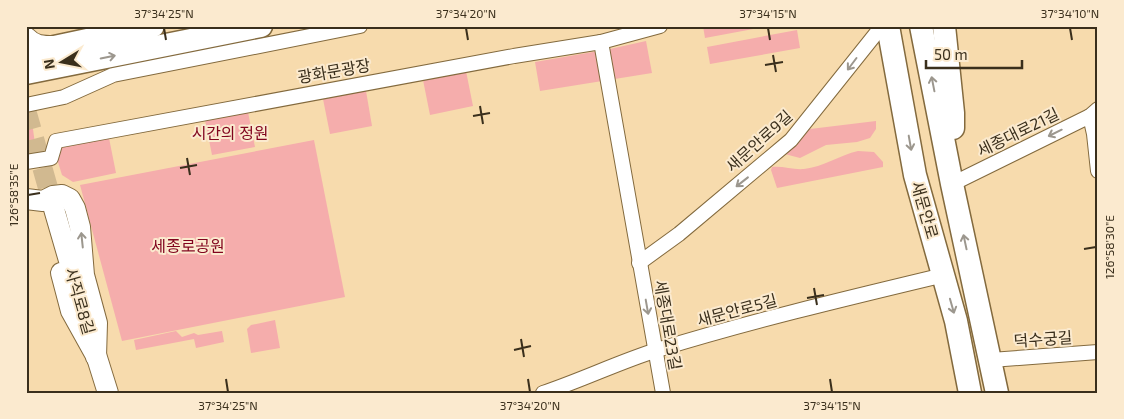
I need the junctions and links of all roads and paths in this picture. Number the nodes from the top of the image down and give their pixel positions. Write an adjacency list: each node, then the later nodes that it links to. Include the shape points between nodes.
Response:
1 (152, 26): 11 (main road)
2 (261, 26): 13 (main road, one-way to 2)
3 (360, 26): 14 (street, via 113,76 64,97)
4 (660, 26): 10 (street, 광화문광장)
5 (882, 26): 20 (street, 새문안로9길, one-way to 20, via 791,140 679,234)
6 (888, 26): 21 (main road, 새문안로, one-way to 21, via 915,175)
7 (921, 26): 18 (main road, 새문안로, one-way to 7)
8 (944, 26): 18 (main road, via 953,113)
9 (26, 37): 11 (street, via 41,46)
10 (601, 42): 16 (street, 광화문광장, via 56,141 51,158); 20 (street, 세종대로23길)
11 (56, 46): 12 (main road)
12 (26, 53)
13 (26, 73)
14 (26, 104)
15 (1094, 112): 17 (street); 18 (street, 세종대로21길, one-way to 18)
16 (26, 162)
17 (1098, 171)
18 (952, 184): 24 (main road, 새문안로, one-way to 18)
19 (41, 203): 25 (street, 사직로8길)
20 (639, 262): 22 (street, 세종대로23길, one-way to 22)
21 (944, 275): 22 (street, 새문안로5길); 28 (main road, 새문안로, one-way to 28)
22 (655, 351): 26 (street, 새문안로5길); 27 (street, 세종대로23길)
23 (1098, 352): 24 (street, 덕수궁길)
24 (991, 360): 29 (main road, 새문안로)
25 (108, 393)
26 (543, 393)
27 (663, 393)
28 (970, 393)
29 (997, 393)

